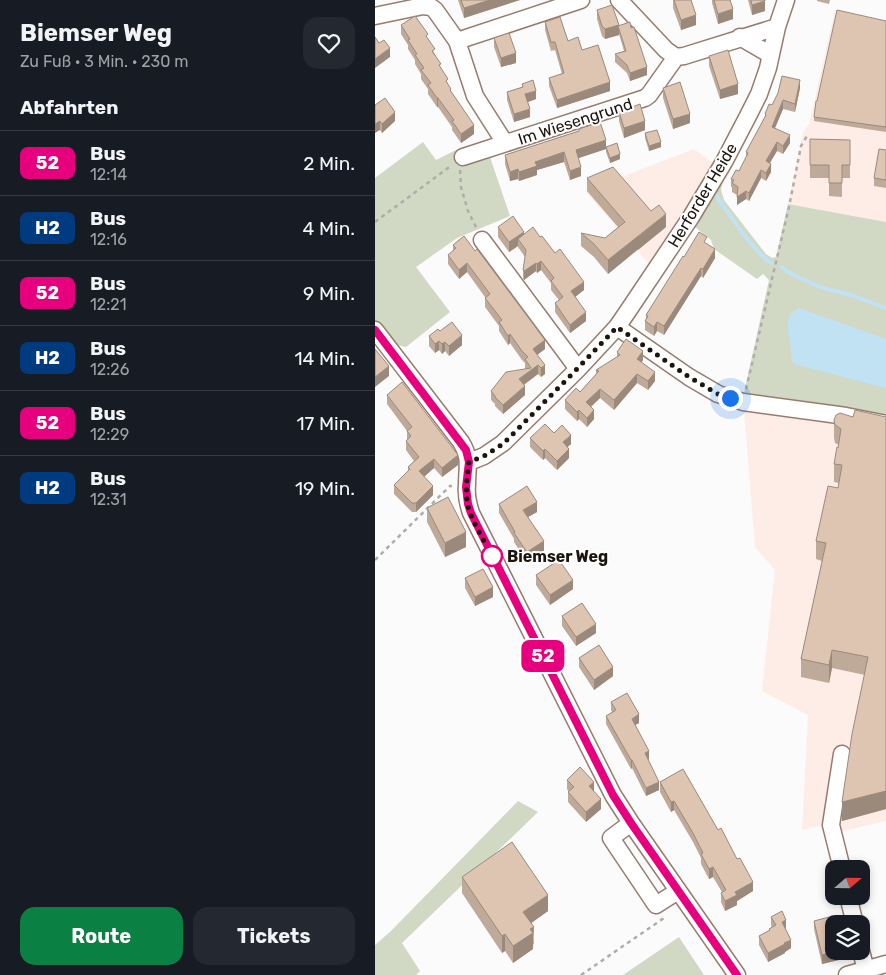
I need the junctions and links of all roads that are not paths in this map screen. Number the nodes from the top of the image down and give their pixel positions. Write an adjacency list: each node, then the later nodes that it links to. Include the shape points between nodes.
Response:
1 (581, 0): 7 (street)
2 (619, 0): 9 (street)
3 (786, 0): 5 (street, Herforder Heide)
4 (375, 16): 7 (street, Im Wiesengrund, via 431,7)
5 (777, 27): 6 (street); 8 (street, Herforder Heide)
6 (741, 37): 8 (street); 9 (street)
7 (457, 41): 10 (street, Im Wiesengrund, via 475,96)
8 (771, 55): 13 (street, Herforder Heide, via 759,94 724,162)
9 (676, 57): 10 (street, Im Wiesengrund, via 645,98)
10 (505, 143): 11 (street, Im Wiesengrund)
11 (461, 159)
12 (482, 240): 15 (street)
13 (617, 327): 15 (street, Herforder Heide); 16 (street, via 718,394 743,402)
14 (375, 330): 17 (street, via 461,442)
15 (578, 368): 17 (street, Herforder Heide, via 503,444)
16 (886, 424)
17 (469, 462): 19 (street, via 466,487 471,513 613,795)
18 (842, 754): 20 (street, via 831,825)
19 (631, 823): 21 (street); 21 (street, via 611,838 651,897 657,905)
20 (840, 860)
21 (682, 897): 25 (street)
22 (863, 960): 24 (street)
23 (886, 964): 24 (street)
24 (866, 970): 26 (street)
25 (737, 975)
26 (847, 975)

